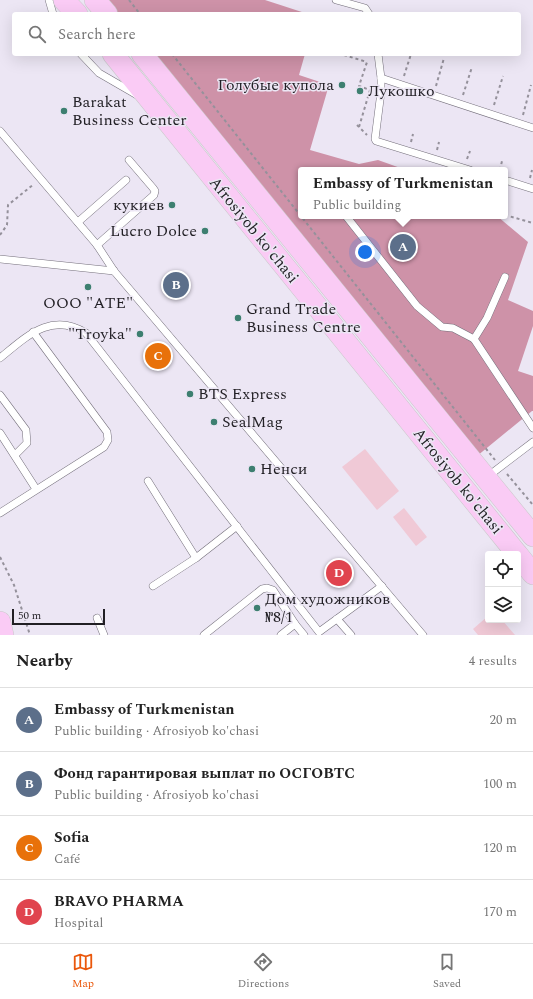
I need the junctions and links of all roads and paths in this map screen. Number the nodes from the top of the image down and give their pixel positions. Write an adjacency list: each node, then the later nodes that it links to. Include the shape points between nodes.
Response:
1 (50, 0): 6 (lane)
2 (64, 0): 7 (main road)
3 (95, 0): 8 (main road)
4 (129, 0): 9 (path)
5 (336, 0): 10 (lane, via 365,8)
6 (53, 12)
7 (75, 12)
8 (105, 12)
9 (138, 12)
10 (368, 12)
11 (83, 56): 28 (lane, via 99,73)
12 (115, 56): 28 (main road, Afrosiyob ko'chasi)
13 (144, 56): 62 (main road, Afrosiyob ko'chasi)
14 (174, 56): 42 (path)
15 (349, 56): 19 (path)
16 (378, 56): 20 (lane)
17 (410, 56): 24 (path)
18 (444, 58): 26 (path)
19 (366, 62): 20 (path); 31 (path, via 359,86 370,90)
20 (380, 66): 23 (lane)
21 (472, 67): 27 (path)
22 (503, 76): 29 (path)
23 (381, 78): 24 (lane); 36 (lane, via 376,141)
24 (401, 84): 26 (lane)
25 (531, 84): 30 (path)
26 (433, 95): 27 (lane)
27 (461, 104): 29 (lane)
28 (154, 106): 68 (main road, Afrosiyob ko'chasi)
29 (492, 114): 30 (lane)
30 (520, 124): 32 (lane)
31 (359, 127)
32 (533, 128)
33 (0, 131): 38 (lane)
34 (129, 160): 49 (lane, via 153,188 154,195)
35 (502, 161): 37 (path)
36 (460, 167)
37 (501, 167)
38 (41, 178): 46 (lane); 48 (path, via 8,205 7,225)
39 (126, 180): 46 (lane)
40 (508, 181): 41 (lane)
41 (533, 189)
42 (298, 212)
43 (508, 216): 47 (path)
44 (304, 219): 59 (path)
45 (348, 219): 54 (lane, via 418,306 442,327 453,328)
46 (78, 222): 49 (lane)
47 (533, 223)
48 (0, 235)
49 (97, 245): 51 (lane)
50 (0, 259): 51 (lane)
51 (114, 271): 74 (lane)
52 (505, 277): 54 (lane, via 487,318)
53 (33, 332): 55 (lane); 64 (lane, via 107,432 108,440 104,447); 66 (lane, via 57,325 73,327 86,333)
54 (474, 339): 57 (lane)
55 (0, 358)
56 (0, 395): 61 (lane, via 26,430 27,443)
57 (533, 428)
58 (0, 433): 61 (lane)
59 (479, 439)
60 (533, 442): 62 (lane)
61 (15, 455): 64 (lane)
62 (486, 478): 67 (main road, Afrosiyob ko'chasi)
63 (148, 481): 70 (lane)
64 (36, 489): 65 (lane)
65 (0, 513)
66 (237, 526): 70 (lane); 76 (lane, via 319,632)
67 (533, 536)
68 (515, 551)
69 (0, 557): 80 (path, via 14,585)
70 (196, 558): 73 (lane)
71 (521, 559): 72 (main road, Afrosiyob ko'chasi)
72 (533, 574)
73 (153, 586)
74 (382, 586): 76 (lane); 86 (lane)
75 (97, 618): 81 (lane)
76 (337, 619): 85 (lane)
77 (0, 622): 79 (main road)
78 (295, 624): 82 (lane, via 273,590 267,588 262,589); 83 (lane); 84 (lane)
79 (3, 635)
80 (30, 635)
81 (104, 635)
82 (204, 635)
83 (281, 635)
84 (304, 635)
85 (351, 635)
86 (423, 635)

